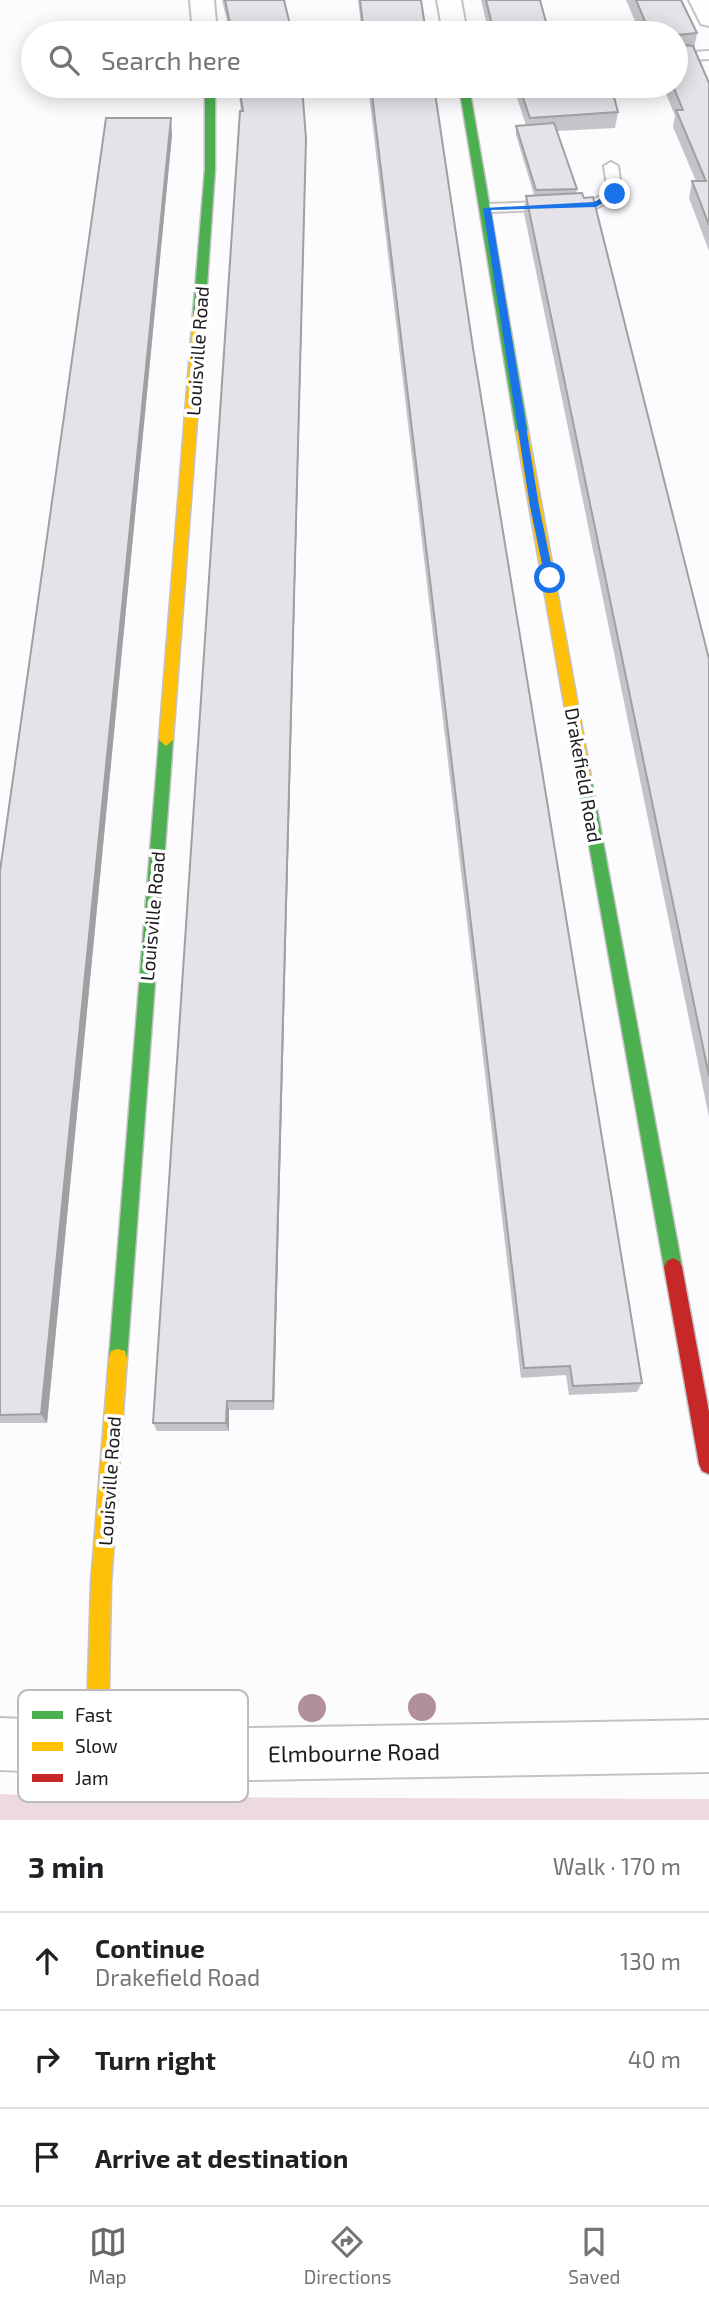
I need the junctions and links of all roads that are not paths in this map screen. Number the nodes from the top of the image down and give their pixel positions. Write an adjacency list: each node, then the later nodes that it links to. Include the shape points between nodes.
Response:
1 (202, 0): 5 (street)
2 (449, 0): 6 (street)
3 (701, 0): 4 (street)
4 (709, 19)
5 (204, 21)
6 (453, 21)
7 (709, 55): 8 (lane)
8 (688, 56)
9 (210, 98): 14 (street, Louisville Road, via 210,169 101,1583)
10 (466, 98): 12 (street, Drakefield Road)
11 (611, 166): 12 (lane, via 615,194 596,204)
12 (487, 208): 13 (street, Drakefield Road, via 535,506)
13 (709, 1464)
14 (98, 1690)
15 (0, 1744): 16 (street, Elmbourne Road)
16 (18, 1744)
17 (709, 1746): 18 (street, Elmbourne Road)
18 (248, 1754)

